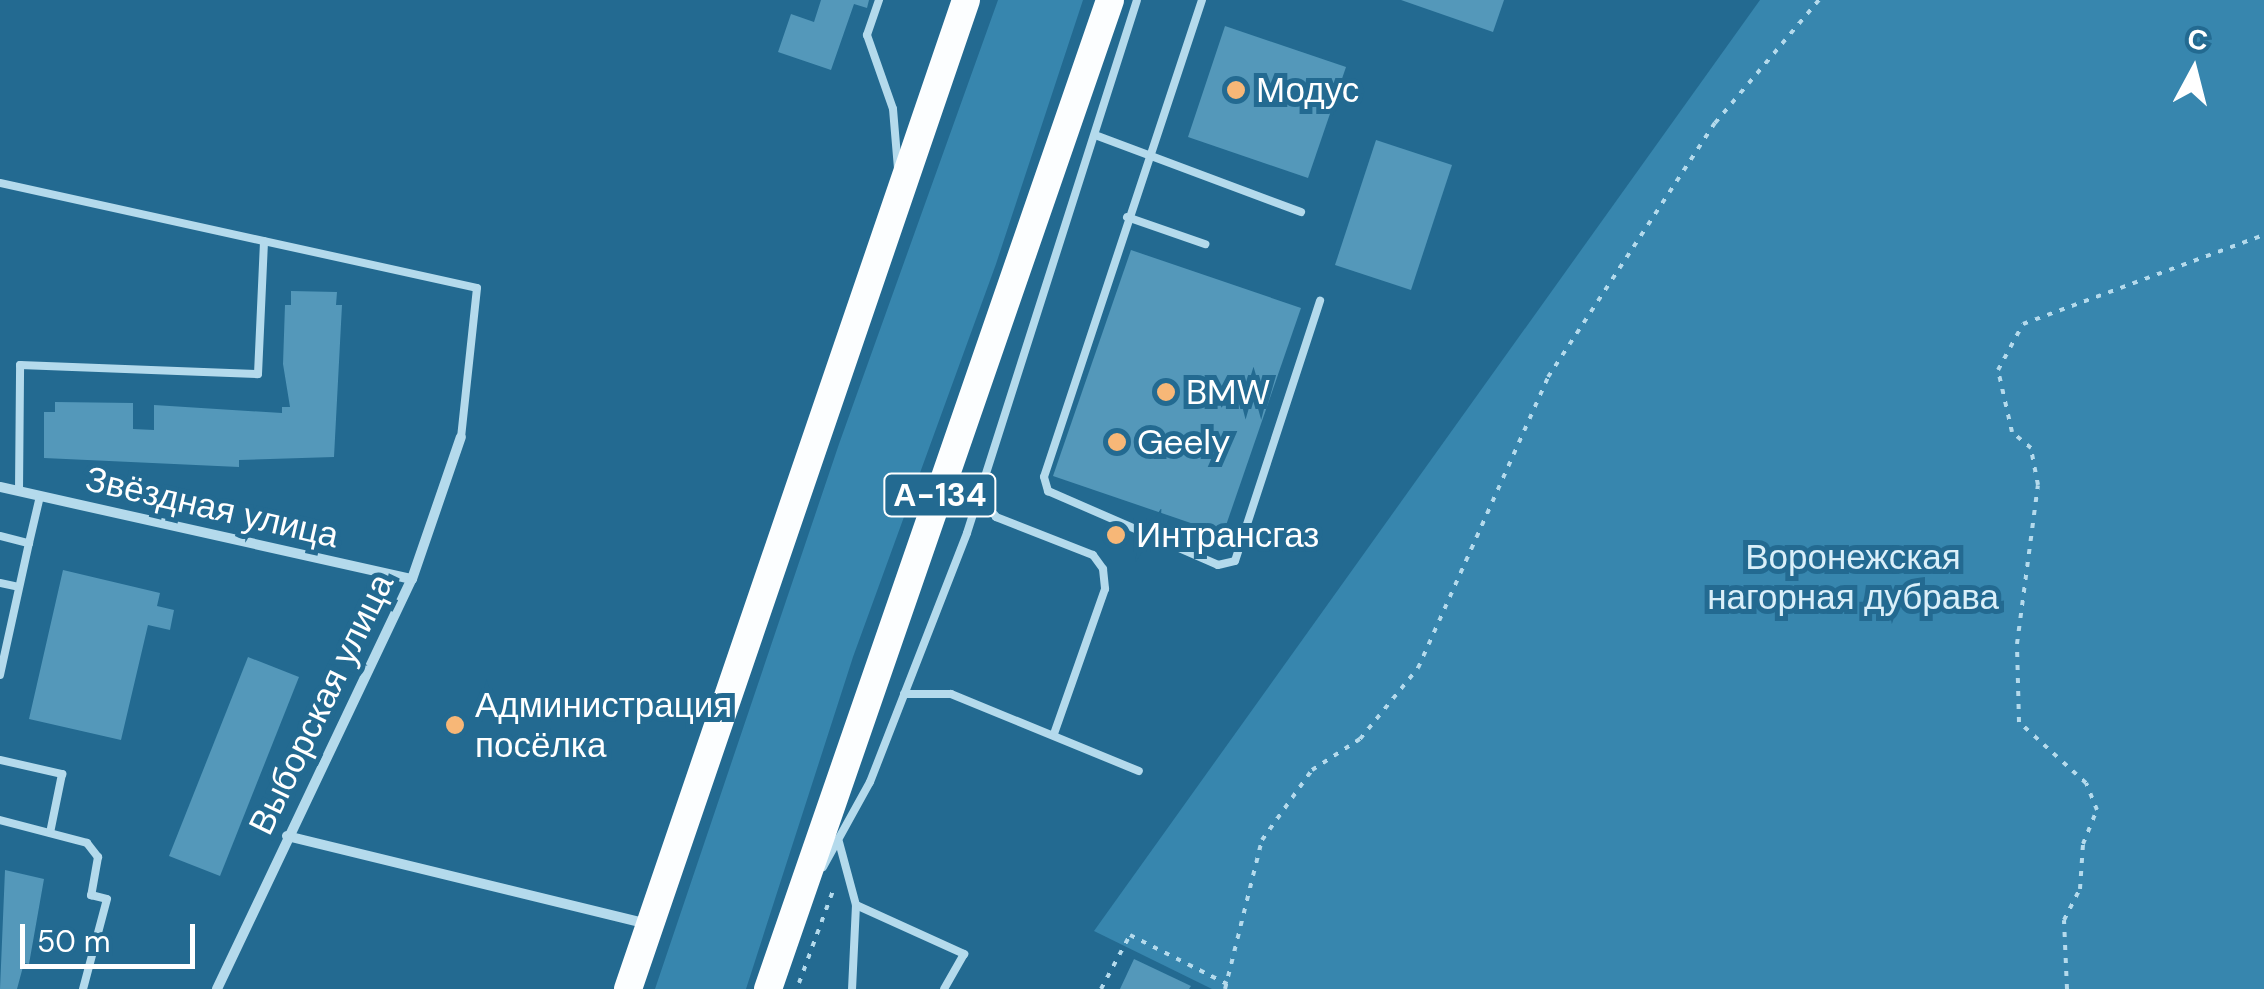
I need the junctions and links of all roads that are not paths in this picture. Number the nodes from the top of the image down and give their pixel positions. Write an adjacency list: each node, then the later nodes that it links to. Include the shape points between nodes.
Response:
1 (879, 0): 9 (lane, via 867,34 893,110)
2 (966, 0): 9 (highway)
3 (1110, 0): 35 (highway, А-134)
4 (1137, 0): 6 (lane)
5 (1202, 0): 7 (lane)
6 (1095, 135): 7 (lane); 18 (lane)
7 (1148, 155): 10 (lane); 11 (lane)
8 (0, 183): 12 (lane)
9 (900, 190): 36 (highway)
10 (1300, 212)
11 (1127, 217): 13 (lane); 14 (lane, via 1044,486 1218,565 1235,561)
12 (264, 241): 15 (lane, via 477,288); 17 (lane, via 258,374 20,365)
13 (1204, 244)
14 (1320, 301)
15 (461, 436): 22 (street, Выборская улица)
16 (0, 487): 17 (street, Звёздная улица)
17 (19, 492): 19 (street, Звёздная улица)
18 (979, 495): 26 (lane); 27 (lane, via 996,518 1094,555 1103,569 1105,589)
19 (40, 496): 21 (lane); 22 (street, Звёздная улица)
20 (0, 536): 21 (lane)
21 (29, 543): 24 (lane)
22 (412, 579): 32 (street, Выборская улица)
23 (0, 583): 24 (lane)
24 (19, 587): 25 (lane)
25 (0, 674)
26 (904, 694): 27 (lane, via 951,694); 33 (lane)
27 (1054, 734): 29 (lane)
28 (0, 760): 31 (lane, via 62,774)
29 (1139, 771)
30 (0, 820): 31 (lane)
31 (50, 833): 37 (lane, via 87,843 98,856 91,894 107,899)
32 (288, 836): 36 (street); 38 (street, Выборская улица)
33 (839, 842): 34 (lane); 35 (lane)
34 (856, 905): 41 (lane); 42 (lane, via 964,954)
35 (794, 914): 40 (highway, А-134)
36 (649, 924): 39 (highway)
37 (83, 989)
38 (216, 989)
39 (628, 989)
40 (768, 989)
41 (852, 989)
42 (944, 989)

